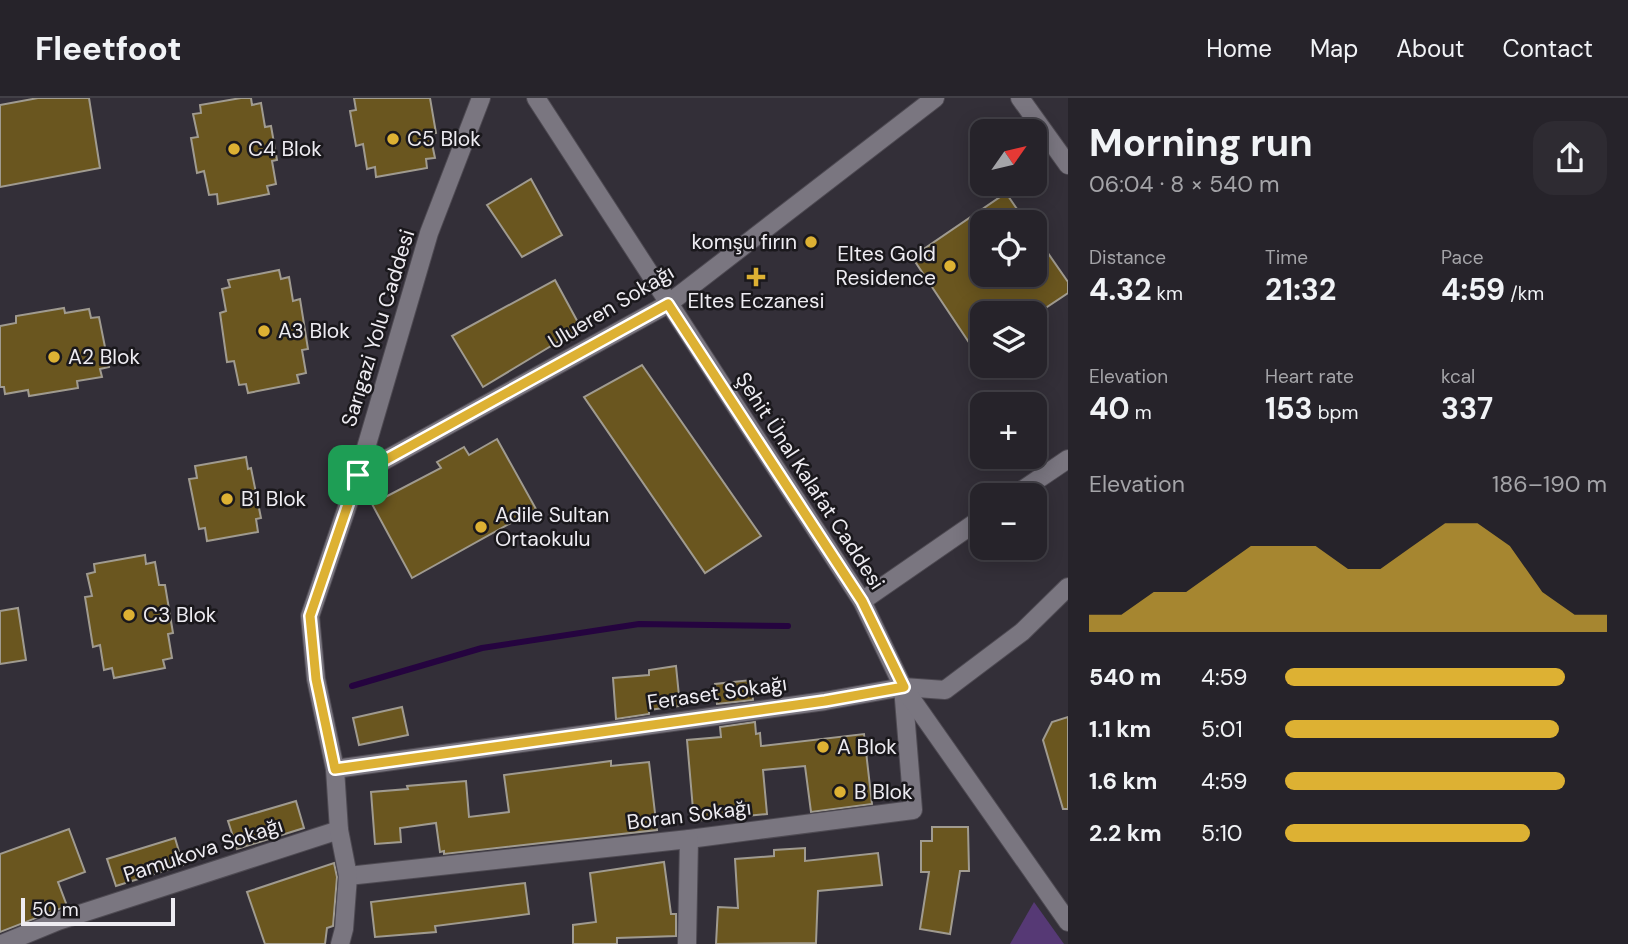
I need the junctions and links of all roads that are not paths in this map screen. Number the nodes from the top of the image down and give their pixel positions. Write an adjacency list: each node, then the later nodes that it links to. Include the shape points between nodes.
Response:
1 (481, 98): 8 (street, Sarıgazi Yolu Caddesi, via 429,233)
2 (536, 98): 6 (street, Şehit Ünal Kalafat Caddesi)
3 (935, 98): 6 (street, Ulueren Sokağı)
4 (1020, 98): 5 (street)
5 (1068, 165)
6 (668, 304): 8 (street, Ulueren Sokağı); 12 (street, Şehit Ünal Kalafat Caddesi)
7 (1068, 459): 9 (street)
8 (358, 475): 14 (street, Sarıgazi Yolu Caddesi, via 310,616 316,679)
9 (1033, 483)
10 (970, 526): 12 (street)
11 (1068, 587): 13 (street, Feraset Sokağı, via 1022,632 944,690)
12 (862, 601): 13 (street, Şehit Ünal Kalafat Caddesi)
13 (904, 687): 14 (street, Feraset Sokağı); 16 (street, Boran Sokağı, via 913,810); 18 (street, Şehit Ünal Kalafat Caddesi)
14 (335, 769): 15 (street, Sarıgazi Yolu Caddesi)
15 (339, 830): 17 (street, Sarıgazi Yolu Caddesi); 19 (street, Pamukova Sokağı, via 58,921)
16 (689, 839): 17 (street, Boran Sokağı); 21 (street)
17 (348, 876): 20 (street, Sarıgazi Yolu Caddesi)
18 (1068, 922)
19 (2, 944)
20 (340, 944)
21 (687, 944)

